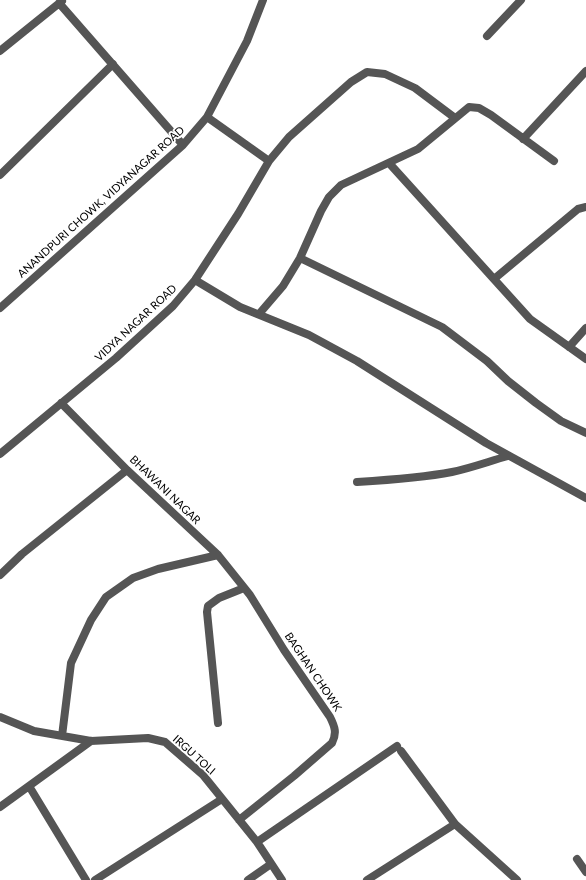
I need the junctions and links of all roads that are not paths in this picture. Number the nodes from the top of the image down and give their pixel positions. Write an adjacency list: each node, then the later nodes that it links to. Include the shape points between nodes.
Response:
1 (263, 0): 8 (street, ANANDPURI CHOWK, VIDYANAGAR ROAD, via 247,41)
2 (520, 0): 4 (street)
3 (61, 2): 5 (street); 6 (street)
4 (488, 36)
5 (0, 51)
6 (113, 64): 11 (street); 15 (street)
7 (586, 71): 10 (street)
8 (207, 117): 11 (street, ANANDPURI CHOWK, VIDYANAGAR ROAD); 12 (street)
9 (455, 118): 10 (street, via 469,107 479,108); 12 (street, VIDYA NAGAR ROAD, via 415,88 385,74 367,72 339,92 289,137); 14 (street, via 418,149)
10 (523, 139): 13 (street)
11 (183, 145): 20 (street, ANANDPURI CHOWK, VIDYANAGAR ROAD)
12 (269, 161): 19 (street, VIDYA NAGAR ROAD)
13 (554, 162)
14 (389, 163): 17 (street, via 341,185 329,196); 18 (street)
15 (0, 175)
16 (586, 207): 18 (street, via 578,209)
17 (300, 258): 21 (street, via 282,286); 26 (street, via 442,327 536,403 561,421)
18 (494, 279): 23 (street, via 530,319)
19 (195, 280): 21 (street, via 240,307); 25 (street, VIDYA NAGAR ROAD, via 173,306)
20 (0, 308)
21 (259, 314): 28 (street, via 309,335 357,361)
22 (586, 328): 23 (street)
23 (569, 347): 24 (street)
24 (586, 359)
25 (61, 403): 27 (street, VIDYA NAGAR ROAD); 29 (street, BHAWANI NAGAR)
26 (586, 433)
27 (0, 454)
28 (508, 456): 30 (street, via 434,475); 31 (street)
29 (127, 470): 32 (street, BHAWANI NAGAR); 33 (street, via 22,554)
30 (357, 482)
31 (586, 498)
32 (218, 555): 34 (street, BHAWANI NAGAR); 38 (street, via 158,569 133,578 106,597 91,620 71,663)
33 (0, 575)
34 (244, 588): 35 (street, BHAWANI NAGAR); 37 (street, via 219,598 208,606)
35 (250, 595): 43 (street, BAGHAN CHOWK, via 336,729 332,743)
36 (0, 717): 38 (street, IRGU TOLI, via 34,731)
37 (218, 723)
38 (62, 736): 39 (street, IRGU TOLI)
39 (91, 741): 40 (street); 41 (street, IRGU TOLI, via 148,738 165,742 203,775)
40 (29, 786): 42 (street); 49 (street)
41 (222, 799): 43 (street, IRGU TOLI); 50 (street)
42 (0, 807)
43 (239, 820): 45 (street, IRGU TOLI)
44 (455, 824): 45 (street, via 399,749); 53 (street); 54 (street)
45 (257, 842): 47 (street, IRGU TOLI)
46 (577, 860): 48 (street)
47 (271, 864): 51 (street); 52 (street, IRGU TOLI)
48 (586, 872)
49 (86, 880)
50 (95, 880)
51 (248, 880)
52 (282, 880)
53 (367, 880)
54 (517, 880)

